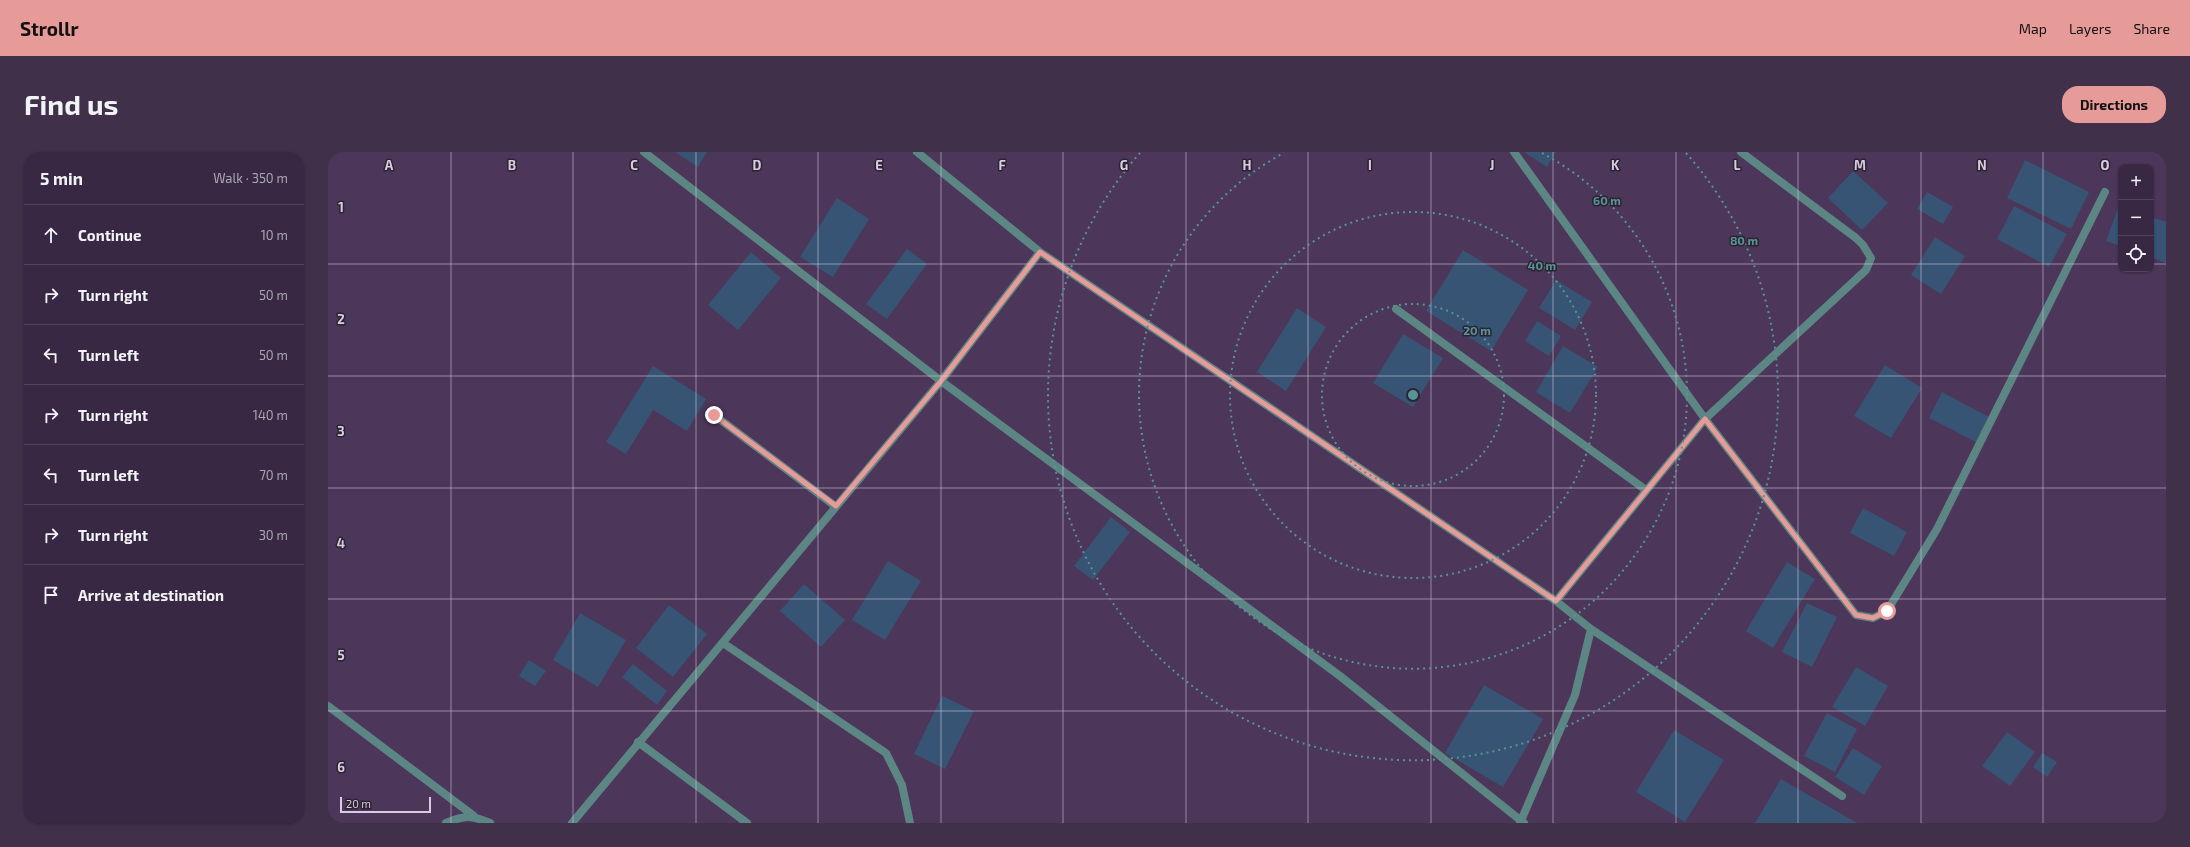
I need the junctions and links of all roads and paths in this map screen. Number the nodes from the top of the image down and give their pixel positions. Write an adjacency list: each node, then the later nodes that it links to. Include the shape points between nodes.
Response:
1 (644, 152): 8 (street)
2 (917, 152): 6 (street)
3 (1514, 152): 10 (street)
4 (1741, 152): 10 (street, via 1856,238 1871,258 1866,270)
5 (2105, 192): 10 (street, via 1937,529 1887,611 1873,618 1856,615)
6 (1040, 252): 8 (street); 13 (street)
7 (1396, 309): 11 (street)
8 (941, 381): 12 (street); 20 (street, via 1340,676)
9 (714, 415): 12 (street)
10 (1705, 419): 11 (street)
11 (1646, 490): 13 (street)
12 (836, 506): 15 (street)
13 (1556, 601): 14 (street)
14 (1591, 629): 18 (street); 20 (street, via 1575,695)
15 (723, 643): 17 (street); 25 (street, via 886,753 902,785)
16 (328, 706): 19 (street)
17 (638, 742): 23 (street); 24 (street)
18 (1842, 796)
19 (474, 816): 21 (street, via 459,817); 22 (street)
20 (1522, 822)
21 (446, 823)
22 (490, 823)
23 (572, 823)
24 (747, 823)
25 (910, 823)

